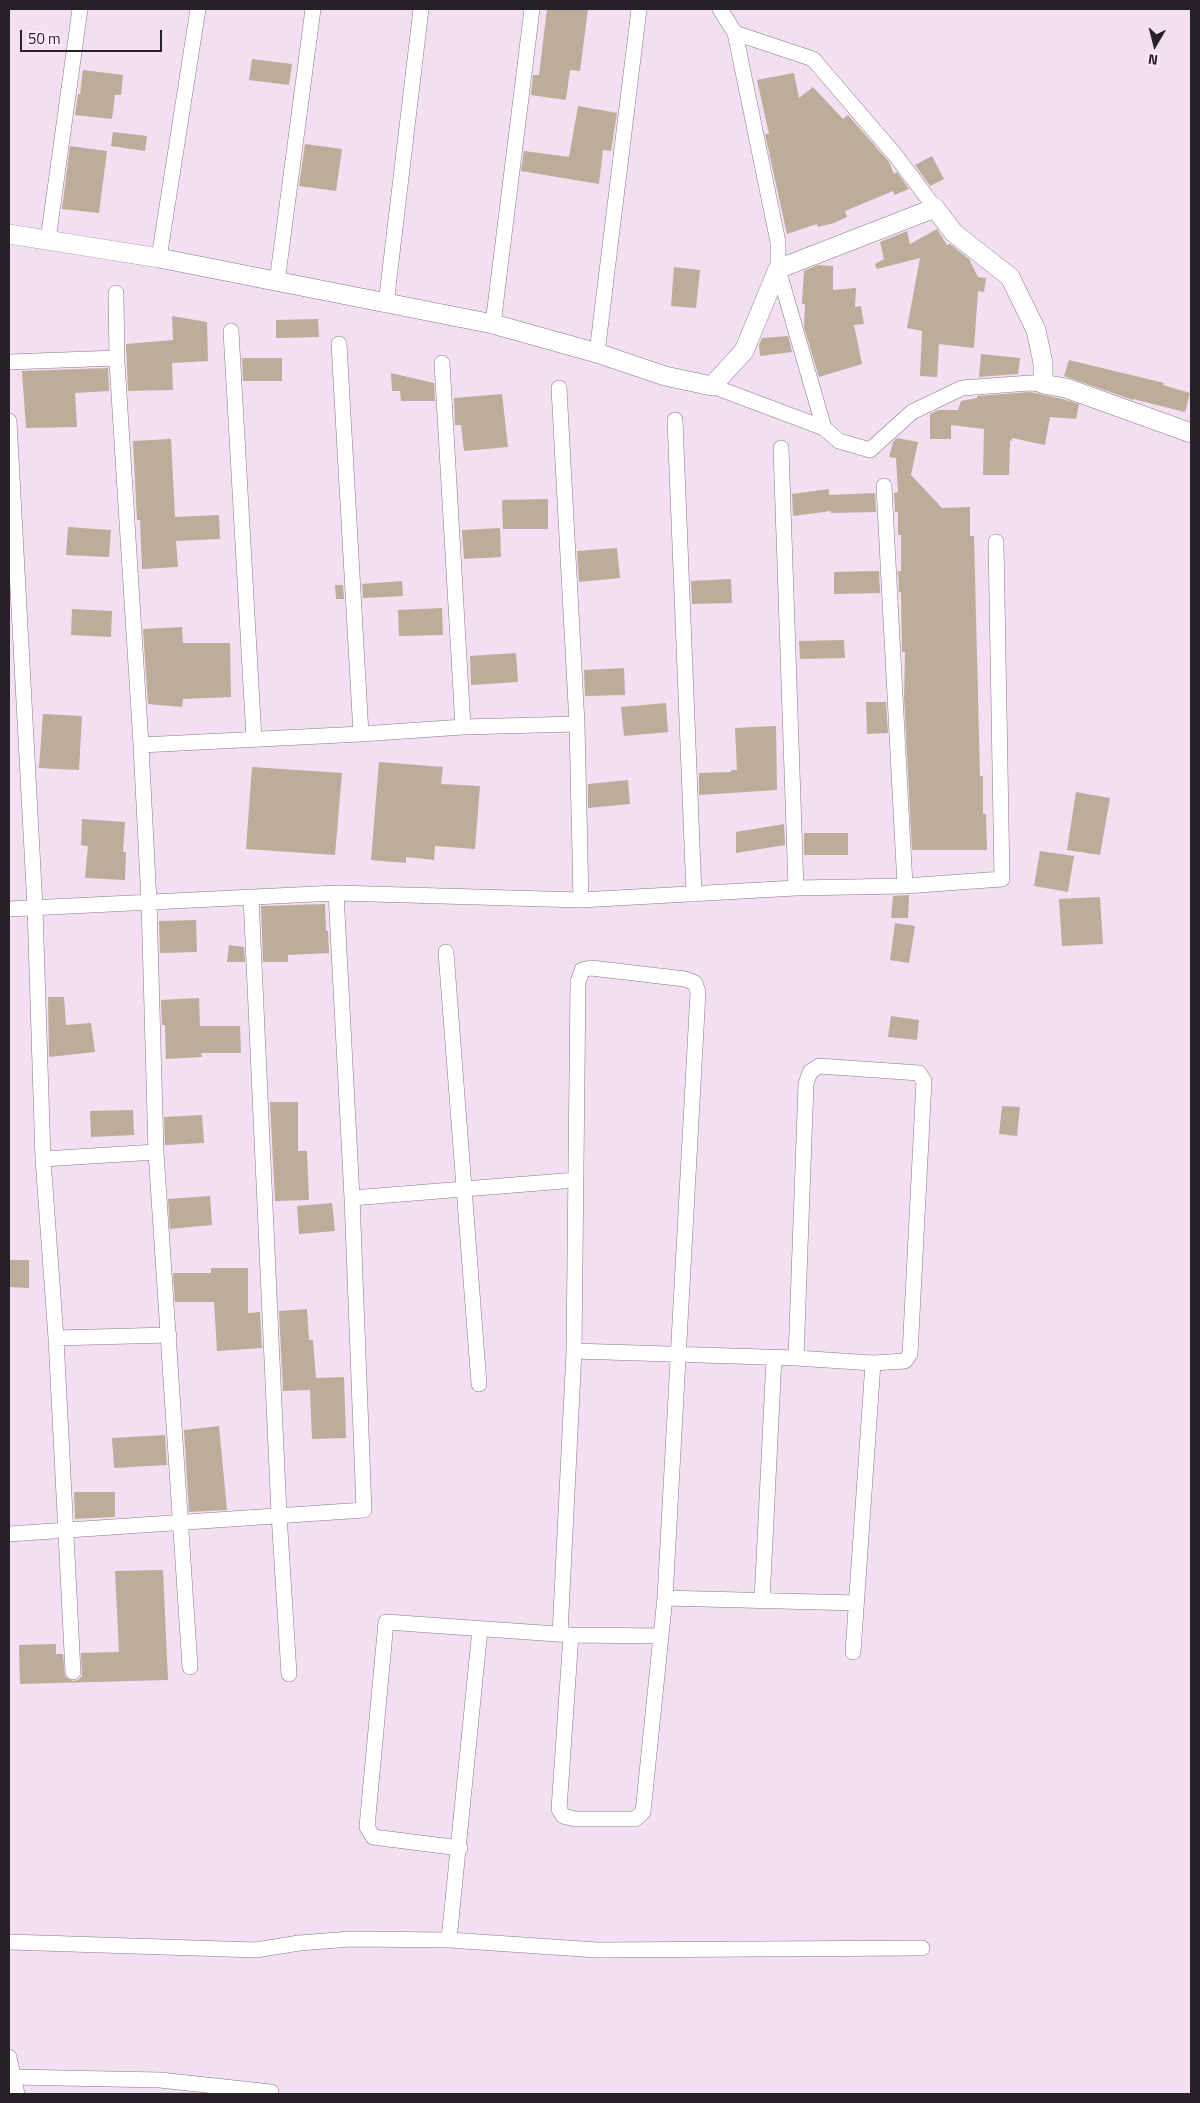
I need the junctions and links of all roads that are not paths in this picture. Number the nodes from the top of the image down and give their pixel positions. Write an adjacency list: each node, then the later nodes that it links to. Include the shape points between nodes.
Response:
1 (80, 9): 11 (street)
2 (198, 9): 12 (street)
3 (313, 9): 14 (street)
4 (421, 9): 16 (street)
5 (532, 9): 17 (street)
6 (639, 9): 20 (street)
7 (720, 9): 8 (street)
8 (735, 32): 9 (street, via 812,59 896,156); 13 (street, via 778,242)
9 (935, 208): 13 (street); 24 (street, via 954,233 1010,277 1036,330 1043,364)
10 (9, 234): 11 (street)
11 (48, 240): 12 (street)
12 (159, 258): 14 (street)
13 (778, 270): 25 (street, via 744,351); 29 (street)
14 (277, 282): 16 (street)
15 (116, 293): 21 (street)
16 (386, 304): 17 (street)
17 (493, 324): 20 (street)
18 (231, 331): 37 (street)
19 (339, 344): 36 (street)
20 (597, 353): 25 (street, via 665,376)
21 (117, 358): 22 (street); 38 (street)
22 (9, 362)
23 (442, 362): 35 (street)
24 (1043, 384): 29 (street, via 962,388 912,412 870,450 839,440); 30 (street, via 1066,388)
25 (712, 386): 29 (street)
26 (559, 388): 34 (street)
27 (675, 420): 42 (street)
28 (9, 421): 46 (street)
29 (824, 428)
30 (1191, 433)
31 (781, 448): 40 (street)
32 (884, 486): 39 (street)
33 (996, 542): 39 (street, via 1002,879)
34 (577, 724): 35 (street); 44 (street)
35 (463, 727): 36 (street)
36 (361, 734): 37 (street)
37 (254, 739): 38 (street)
38 (141, 744): 45 (street)
39 (905, 886): 40 (street)
40 (796, 888): 42 (street)
41 (336, 893): 43 (street); 44 (street); 53 (street)
42 (694, 894): 44 (street)
43 (251, 897): 45 (street); 62 (street)
44 (581, 900)
45 (149, 902): 46 (street); 49 (street)
46 (35, 907): 47 (street); 50 (street)
47 (9, 909)
48 (446, 952): 52 (street)
49 (156, 1152): 50 (street); 54 (street)
50 (43, 1159): 55 (street)
51 (576, 1180): 52 (street); 56 (street); 57 (street, via 578,982 582,970 591,968 685,979 695,983 698,992)
52 (464, 1188): 53 (street); 61 (street)
53 (352, 1198): 62 (street, via 364,1510)
54 (169, 1335): 55 (street); 63 (street)
55 (56, 1338): 64 (street)
56 (574, 1351): 57 (street); 70 (street)
57 (679, 1355): 58 (street); 66 (street)
58 (774, 1358): 59 (street); 67 (street)
59 (796, 1358): 60 (street); 60 (street, via 806,1084 810,1072 819,1066 908,1071 919,1073 924,1081 910,1354 906,1361)
60 (873, 1363): 68 (street)
61 (479, 1384)
62 (279, 1514): 63 (street); 75 (street)
63 (180, 1522): 64 (street); 73 (street)
64 (64, 1532): 65 (street); 74 (street)
65 (9, 1534)
66 (666, 1598): 67 (street); 71 (street)
67 (762, 1601): 68 (street)
68 (856, 1603): 72 (street)
69 (480, 1629): 70 (street); 76 (street); 76 (street, via 386,1622 367,1827 374,1837)
70 (566, 1635): 71 (street); 71 (street, via 559,1809 563,1816 575,1819 635,1819 643,1812)
71 (661, 1636)
72 (853, 1652)
73 (190, 1667)
74 (73, 1672)
75 (289, 1674)
76 (460, 1848): 77 (street)
77 (449, 1940): 78 (street, via 351,1939 256,1950); 79 (street, via 597,1950)
78 (9, 1942)
79 (922, 1948)
80 (9, 2057): 81 (street)
81 (13, 2077): 82 (street); 83 (street)
82 (160, 2087): 84 (street)
83 (17, 2094)
84 (271, 2094)

